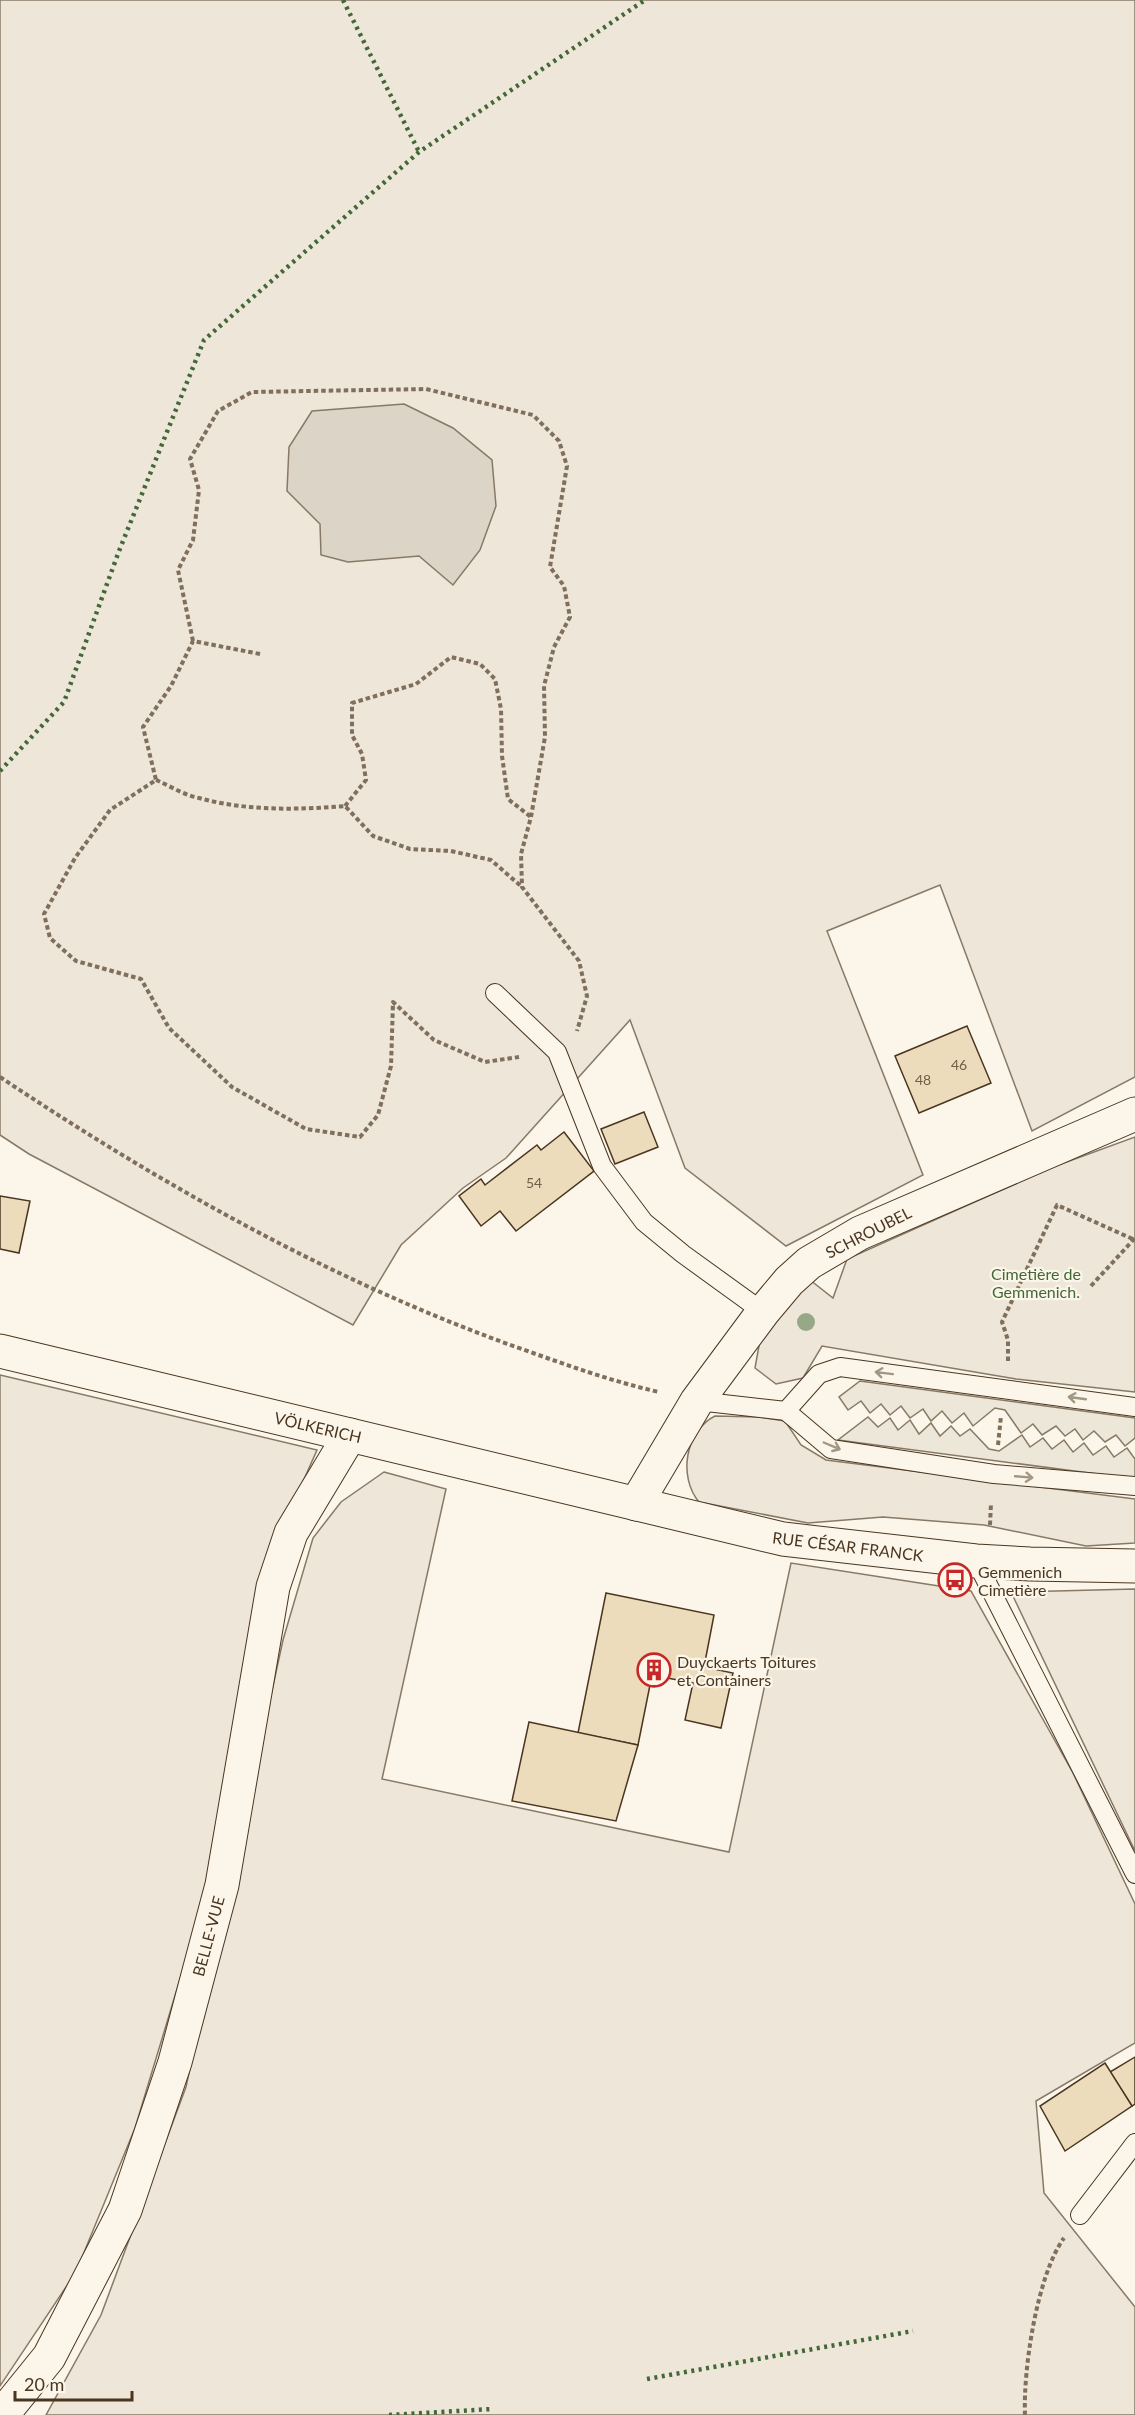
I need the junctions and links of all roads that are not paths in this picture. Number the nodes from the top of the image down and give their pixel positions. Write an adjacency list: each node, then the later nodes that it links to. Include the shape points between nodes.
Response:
1 (495, 993): 3 (lane, via 557,1052 602,1166 644,1222)
2 (1135, 1114): 3 (street, SCHROUBEL, via 860,1233 809,1263)
3 (763, 1312): 5 (street, SCHROUBEL)
4 (0, 1351): 8 (street, VÖLKERICH)
5 (697, 1401): 7 (lane); 10 (street, SCHROUBEL)
6 (1135, 1407): 7 (lane, one-way to 7, via 840,1367 819,1374)
7 (786, 1411): 9 (lane, one-way to 9, via 831,1449 994,1474)
8 (350, 1434): 10 (street, VÖLKERICH); 16 (street, BELLE-VUE, via 291,1533 273,1587 222,1885 175,2062 124,2210 49,2357)
9 (1135, 1486)
10 (636, 1504): 11 (street, RUE CÉSAR FRANCK, via 783,1539)
11 (976, 1560): 12 (street, RUE CÉSAR FRANCK); 13 (lane)
12 (1135, 1566)
13 (1135, 1874)
14 (1135, 2143): 15 (lane)
15 (1080, 2215)
16 (2, 2415)

